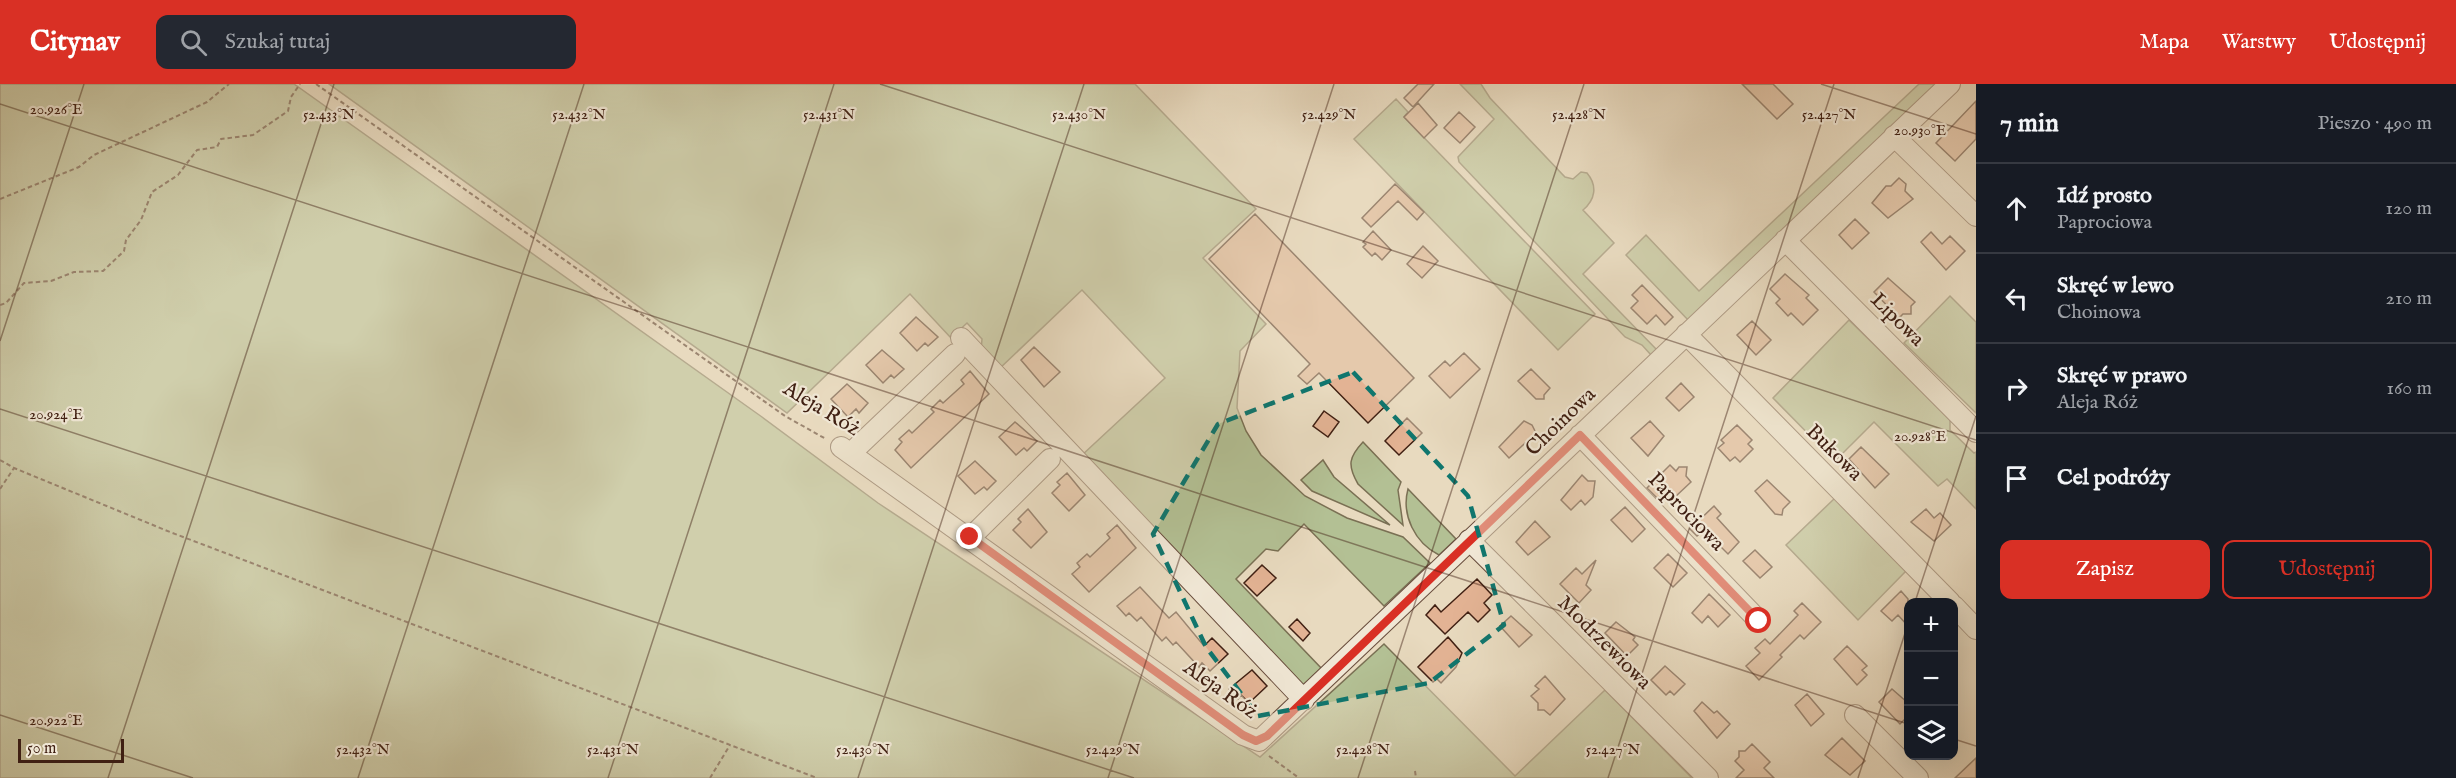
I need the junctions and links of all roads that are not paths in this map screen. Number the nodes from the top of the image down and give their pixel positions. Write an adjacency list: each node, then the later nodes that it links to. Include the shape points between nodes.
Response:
1 (1950, 84): 2 (street, Choinowa)
2 (1894, 136): 3 (street); 4 (street, Choinowa)
3 (1976, 216)
4 (1785, 240): 5 (street, Choinowa); 6 (street, Lipowa)
5 (1686, 334): 7 (street, Choinowa); 11 (street, Bukowa)
6 (1976, 432)
7 (1580, 435): 10 (street, Choinowa); 13 (street, Paprociowa)
8 (1050, 459): 9 (street)
9 (970, 537): 15 (street, Aleja Róż, via 846,450 958,346); 17 (street, Aleja Róż, via 1243,735)
10 (1469, 540): 15 (street, Choinowa); 18 (street, Modrzewiowa)
11 (1945, 598)
12 (1958, 611): 14 (street)
13 (1759, 621)
14 (1976, 629)
15 (1304, 699): 17 (street, Choinowa)
16 (1855, 715): 19 (street)
17 (1259, 741)
18 (1708, 778)
19 (1918, 778)

